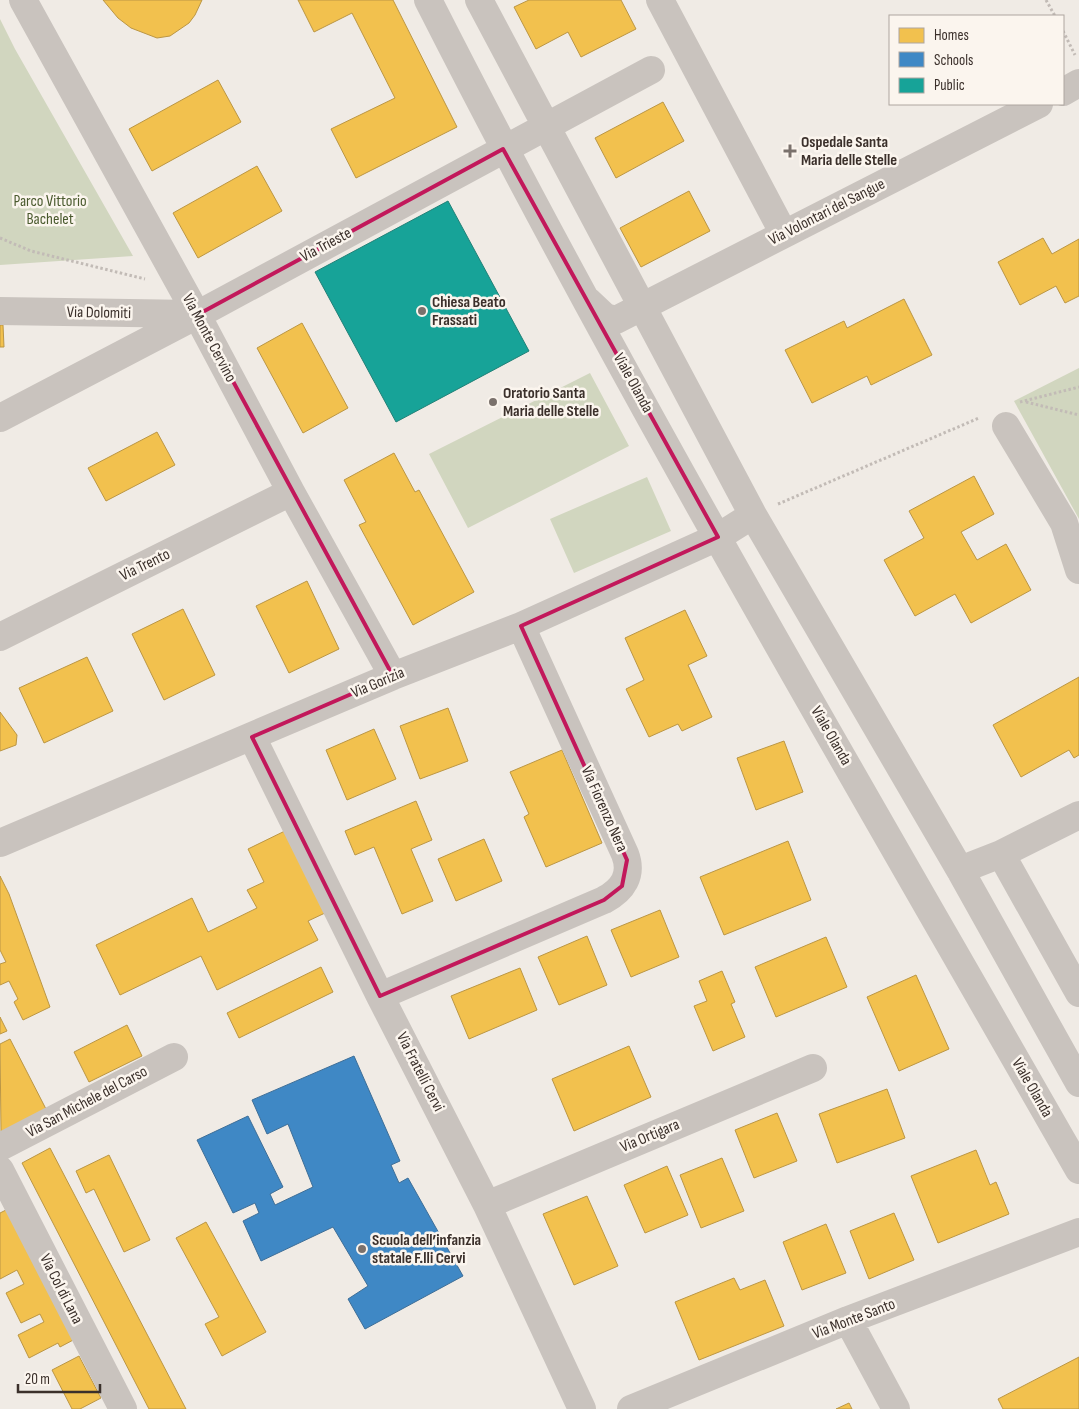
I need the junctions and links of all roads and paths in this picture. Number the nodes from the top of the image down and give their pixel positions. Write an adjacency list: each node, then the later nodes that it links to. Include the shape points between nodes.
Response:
1 (23, 0): 21 (street, Via Monte Cervino)
2 (428, 0): 14 (street, Viale Olanda)
3 (479, 0): 13 (street)
4 (660, 0): 15 (street)
5 (1046, 0): 6 (path)
6 (1054, 15)
7 (1064, 33): 8 (path)
8 (1079, 62)
9 (651, 70): 13 (street, Via Trieste)
10 (1079, 83): 11 (street)
11 (1064, 91)
12 (1037, 105): 15 (street, Via Volontari del Sangue)
13 (546, 126): 14 (street, Via Trieste); 19 (street)
14 (503, 149): 18 (street, Viale Olanda); 21 (street, Via Trieste)
15 (784, 234): 19 (street, Via Volontari del Sangue)
16 (0, 238): 17 (path, via 31,251)
17 (147, 279)
18 (587, 300): 19 (street, Viale Olanda, via 610,320); 30 (street, Viale Olanda)
19 (641, 306): 28 (street)
20 (0, 311): 21 (street, Via Dolomiti)
21 (197, 314): 26 (street, Via Trieste); 27 (street, Via Monte Cervino)
22 (1079, 387): 23 (path)
23 (1026, 401): 24 (path); 25 (path)
24 (1002, 415): 28 (path); 29 (street)
25 (1079, 415)
26 (0, 418)
27 (291, 492): 33 (street, Via Trento); 34 (street, Via Monte Cervino)
28 (753, 515): 30 (street, Via Gorizia); 39 (street)
29 (1072, 522): 31 (street)
30 (718, 537): 32 (street, Via Gorizia); 47 (street, Viale Olanda)
31 (1079, 570)
32 (521, 626): 34 (street, Via Gorizia); 41 (street, Via Fiorenzo Nera, via 625,854 626,880 617,892 604,900)
33 (0, 637)
34 (393, 676): 35 (street, Via Gorizia)
35 (252, 737): 37 (street, Via Gorizia); 41 (street, Via Fratelli Cervi)
36 (1079, 815): 38 (street)
37 (0, 843)
38 (1001, 854): 39 (street); 40 (street)
39 (960, 870): 44 (street)
40 (1079, 993)
41 (380, 996): 48 (street, Via Fratelli Cervi)
42 (174, 1057): 45 (street, Via San Michele del Carso)
43 (813, 1068): 48 (street, Via Ortigara)
44 (1079, 1083)
45 (0, 1148)
46 (0, 1170): 51 (street, Via Col di Lana)
47 (1079, 1170)
48 (488, 1205): 52 (street, Via Fratelli Cervi)
49 (1079, 1232): 50 (street, Via Monte Santo)
50 (848, 1320): 53 (street, Via Monte Santo); 54 (street)
51 (123, 1409)
52 (582, 1409)
53 (630, 1409)
54 (896, 1409)

